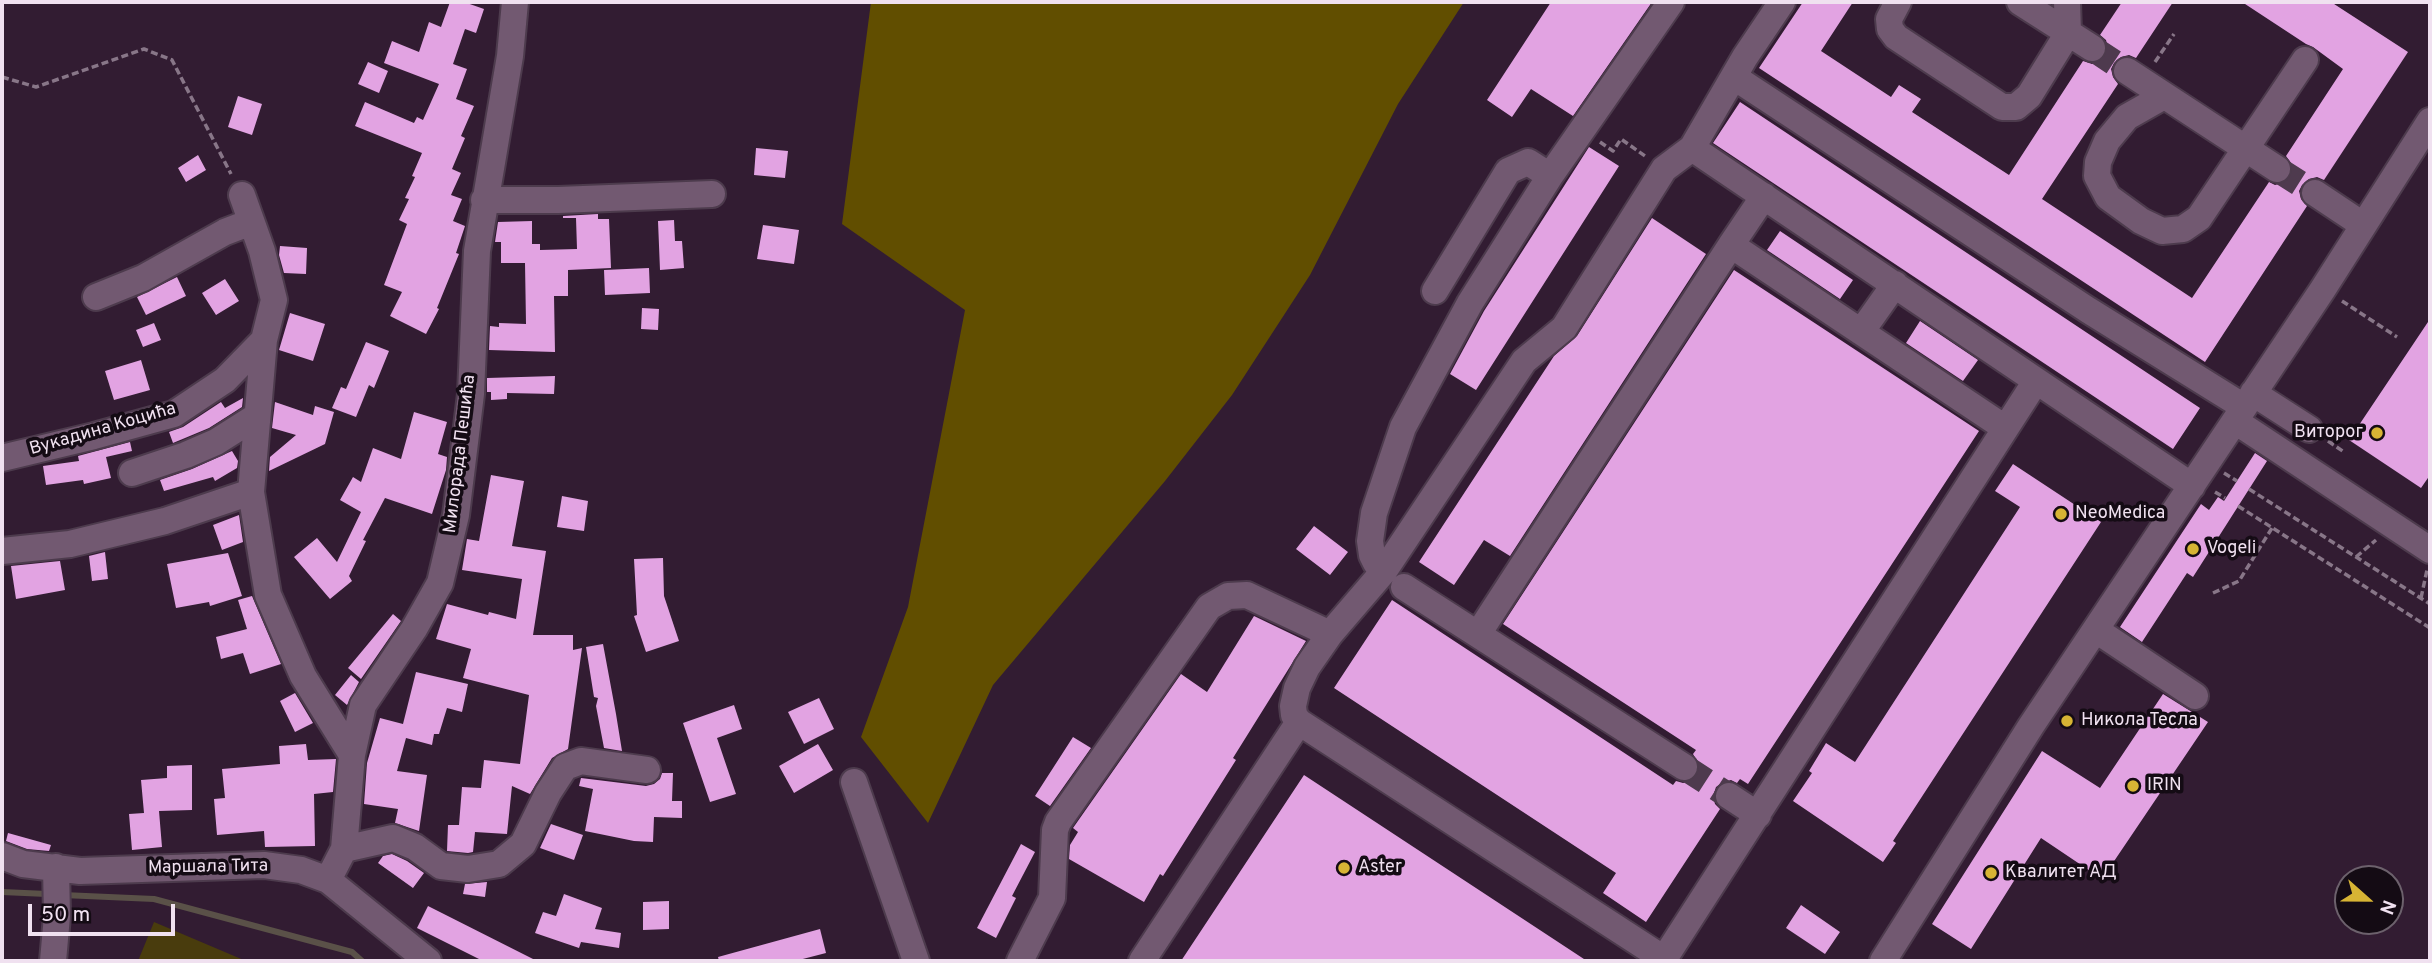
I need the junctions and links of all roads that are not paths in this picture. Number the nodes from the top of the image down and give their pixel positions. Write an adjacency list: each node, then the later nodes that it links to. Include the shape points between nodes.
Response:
1 (515, 2): 22 (street, Милорада Пешића)
2 (1671, 2): 17 (street)
3 (1782, 2): 11 (street)
4 (1898, 2): 7 (street, via 1889,19 1896,37 2002,107 2016,107 2029,96)
5 (2020, 2): 7 (street)
6 (2067, 2): 7 (street)
7 (2068, 33): 8 (street)
8 (2092, 48)
9 (2305, 60): 15 (street)
10 (2134, 76): 12 (street)
11 (1734, 77): 14 (street); 32 (street)
12 (2164, 96): 15 (street); 15 (street, via 2127,117 2107,141 2098,162 2097,176 2108,197 2141,221 2162,231 2183,229 2199,218)
13 (2430, 121): 24 (street)
14 (1692, 148): 21 (street); 42 (street, via 1664,169 1564,328 1524,361)
15 (2246, 148): 16 (street)
16 (2277, 169)
17 (1549, 176): 27 (street, via 1528,162 1508,171); 42 (street, via 1469,303 1403,427 1374,513 1370,541 1372,555)
18 (2315, 193): 24 (street)
19 (712, 194): 22 (street)
20 (242, 195): 23 (street)
21 (1764, 196): 25 (street); 26 (street)
22 (484, 200): 48 (street, Милорада Пешића, via 477,251 471,394 456,515 440,583 363,705)
23 (251, 222): 28 (street); 30 (street, via 274,300)
24 (2364, 225): 32 (street)
25 (1731, 245): 29 (street); 45 (street)
26 (1895, 284): 29 (street); 31 (street)
27 (1435, 291)
28 (96, 297)
29 (1861, 332): 34 (street)
30 (264, 340): 33 (street); 36 (street, Вукадина Коцића, via 225,380 174,414)
31 (2036, 380): 34 (street); 38 (street)
32 (2244, 407): 35 (street); 38 (street); 41 (street)
33 (257, 416): 37 (street, via 216,442); 39 (street)
34 (2005, 428): 53 (street)
35 (2309, 429)
36 (2, 457)
37 (132, 473)
38 (2192, 486): 43 (street)
39 (251, 492): 40 (street, via 105,536); 48 (street, via 268,595 303,676)
40 (2, 551)
41 (2429, 557)
42 (1394, 579): 44 (street); 45 (street)
43 (2096, 630): 46 (street); 64 (street)
44 (1330, 634): 47 (street, via 1297,688 1293,706); 62 (street, via 1247,596 1228,596 1209,607 1058,822 1052,898)
45 (1478, 634): 49 (street)
46 (2195, 696)
47 (1299, 722): 58 (street); 63 (street)
48 (352, 755): 54 (street, Милорада Пешића)
49 (1684, 767)
50 (647, 770): 54 (street, via 581,761 565,767 523,845 499,864 468,869 441,866 393,838)
51 (854, 782): 61 (street)
52 (1728, 796): 53 (street)
53 (1758, 815): 58 (street)
54 (344, 849): 57 (street, Милорада Пешића)
55 (2, 856): 56 (street, Маршала Тита, via 23,864)
56 (56, 867): 57 (street, Маршала Тита, via 80,871 264,865 301,870); 59 (street)
57 (328, 880): 60 (street, Маршала Тита)
58 (1666, 960)
59 (53, 961)
60 (428, 961)
61 (916, 961)
62 (1020, 961)
63 (1142, 961)
64 (1883, 961)

